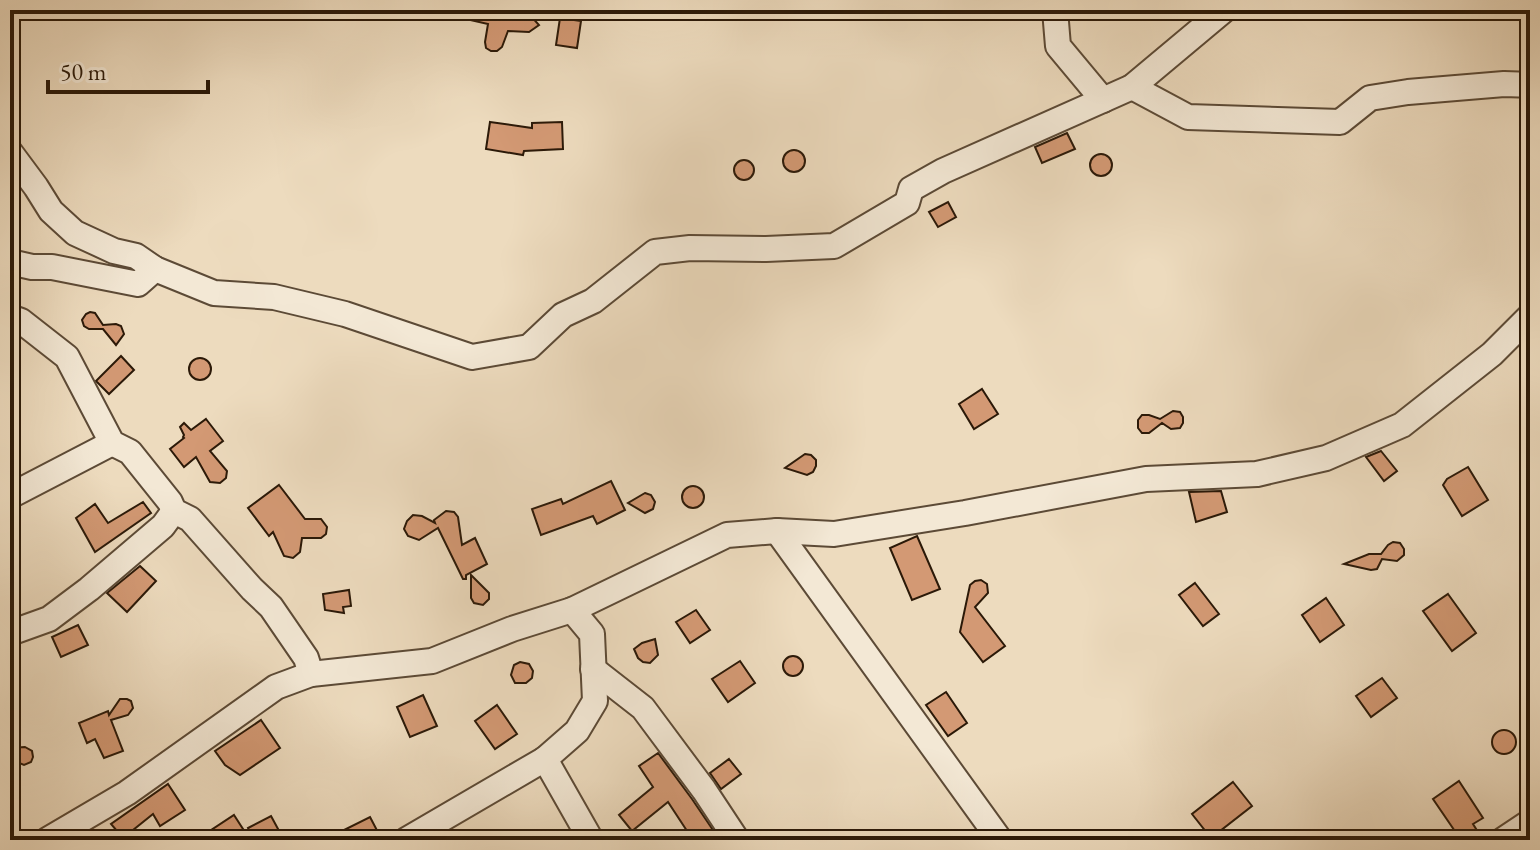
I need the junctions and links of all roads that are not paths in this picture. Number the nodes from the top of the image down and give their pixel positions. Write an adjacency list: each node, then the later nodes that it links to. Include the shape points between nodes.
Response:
1 (1055, 10): 5 (street, via 1058,46)
2 (1224, 10): 4 (street)
3 (1530, 85): 4 (street, via 1370,98 1340,122 1188,117)
4 (1132, 87): 5 (street)
5 (1103, 100): 8 (street, via 943,171 911,189 907,203 834,246 655,252 593,301 563,315 529,347 472,357 345,314 274,297 214,293)
6 (10, 152): 8 (street, via 51,211 75,233 136,256)
7 (10, 262): 8 (street, via 138,284)
8 (155, 269)
9 (1530, 316): 14 (street, via 1492,354 1402,425 1326,458 1257,474 1146,479 834,534)
10 (10, 317): 11 (street, via 67,357)
11 (112, 443): 12 (street); 13 (street, via 130,452)
12 (10, 496)
13 (174, 511): 16 (street, via 163,526 49,619); 18 (street, via 190,519 271,607)
14 (777, 531): 15 (street, via 727,535); 25 (street)
15 (572, 610): 17 (street, via 592,634); 18 (street, via 432,661)
16 (10, 633)
17 (593, 669): 19 (street, via 595,701 577,731); 24 (street, via 643,708)
18 (311, 674): 21 (street, via 276,687 127,793)
19 (545, 759): 22 (street); 23 (street)
20 (1530, 822): 26 (street)
21 (47, 840)
22 (406, 840)
23 (591, 840)
24 (737, 840)
25 (1000, 840)
26 (1503, 840)

